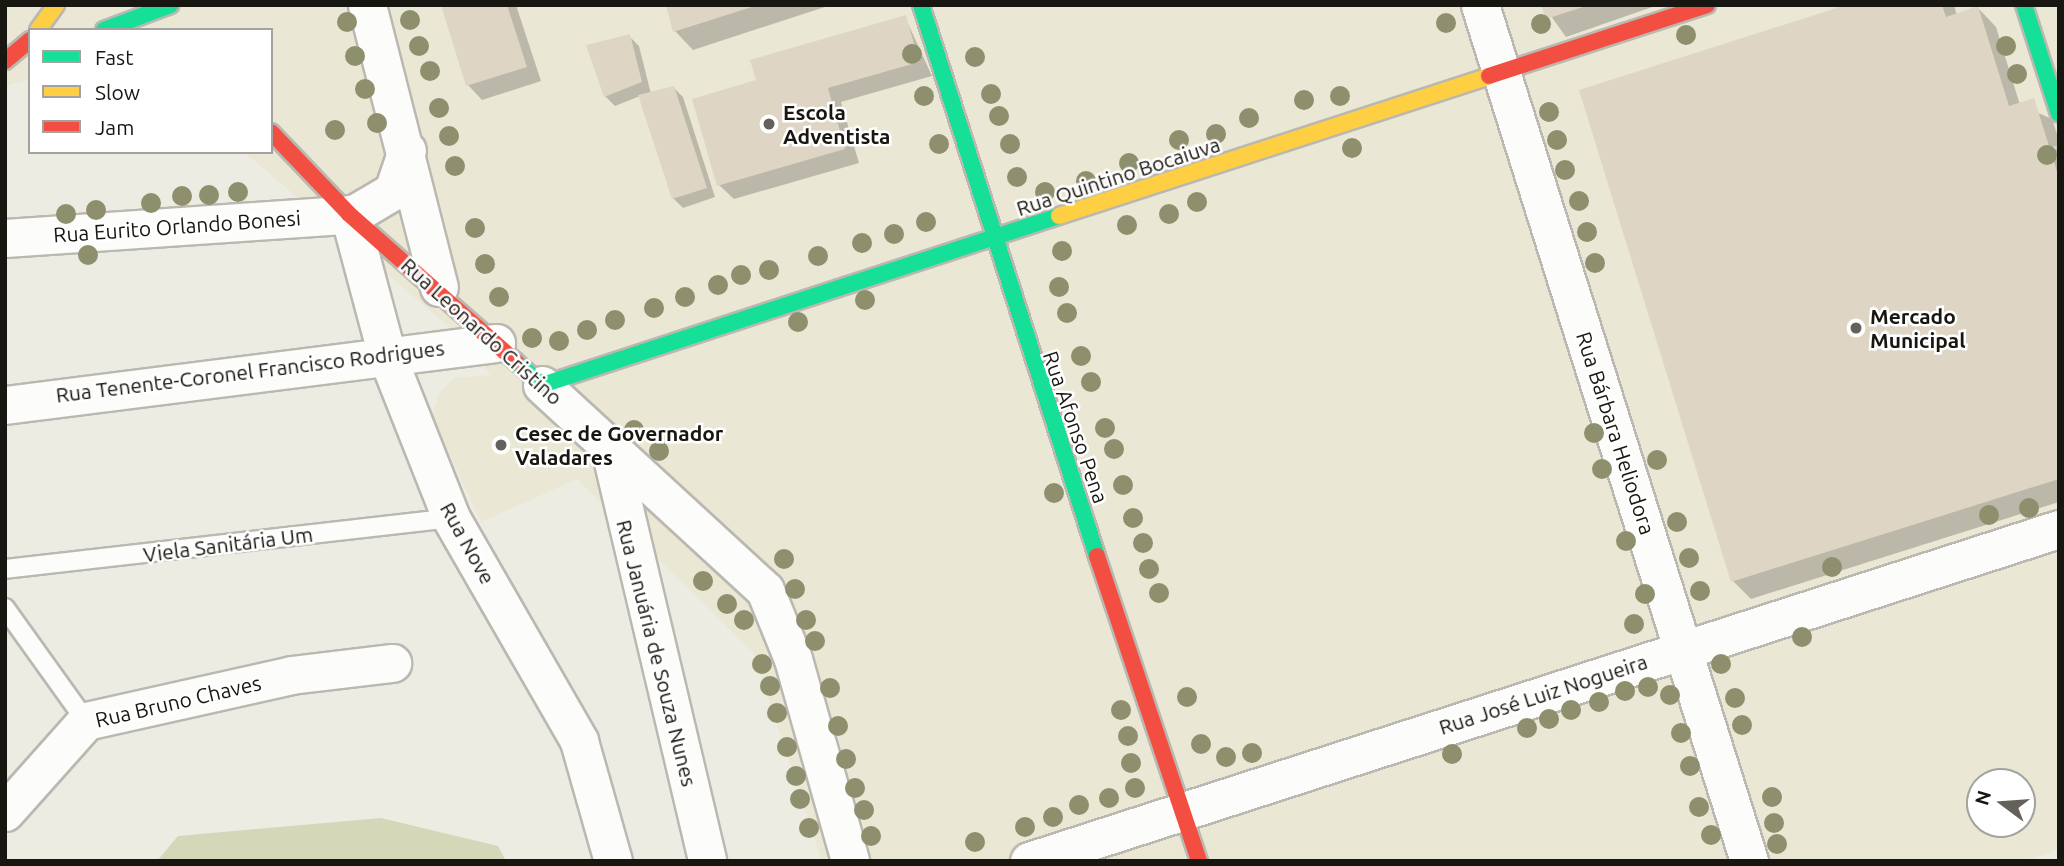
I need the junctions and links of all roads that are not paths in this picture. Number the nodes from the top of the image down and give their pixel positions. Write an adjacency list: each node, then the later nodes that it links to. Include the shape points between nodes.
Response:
1 (56, 5): 8 (street)
2 (367, 5): 18 (street)
3 (921, 5): 21 (street, Rua Afonso Pena)
4 (1480, 5): 15 (street, Rua Bárbara Heliodora)
5 (1707, 5): 15 (street, Rua Quintino Bocaiuva)
6 (2024, 5): 16 (street)
7 (159, 7): 9 (street); 10 (street)
8 (39, 28)
9 (109, 28)
10 (174, 28)
11 (28, 42): 13 (street)
12 (28, 59): 14 (street)
13 (5, 61)
14 (5, 68)
15 (1500, 72): 21 (street, Rua Quintino Bocaiuva); 32 (street, Rua Bárbara Heliodora)
16 (2059, 114)
17 (273, 134): 19 (street, Rua Leonardo Cristino)
18 (407, 150): 19 (street, Rua Eurito Orlando Bonesi, via 393,191 377,206); 22 (street)
19 (349, 214): 20 (street, Rua Eurito Orlando Bonesi); 22 (street, Rua Leonardo Cristino); 24 (street, Rua Nove)
20 (5, 238)
21 (991, 239): 25 (street, Rua Quintino Bocaiuva); 35 (street, Rua Afonso Pena)
22 (439, 287): 23 (street, Rua Leonardo Cristino)
23 (496, 343): 24 (street, Rua Tenente-Coronel Francisco Rodrigues); 25 (street, Rua Leonardo Cristino)
24 (387, 356): 26 (street, Rua Tenente-Coronel Francisco Rodrigues); 28 (street, Rua Nove)
25 (541, 385): 27 (street, Rua Leonardo Cristino)
26 (5, 405)
27 (608, 445): 38 (street, Rua Januária de Souza Nunes); 39 (street, Rua Leonardo Cristino, via 765,590 793,659)
28 (451, 518): 30 (lane, Viela Sanitária Um); 37 (street, Rua Nove, via 579,741)
29 (2059, 529): 32 (street, Rua José Luiz Nogueira)
30 (5, 569)
31 (5, 608): 34 (lane)
32 (1684, 648): 35 (street, Rua José Luiz Nogueira); 42 (street, Rua Bárbara Heliodora)
33 (392, 663): 34 (street, Rua Bruno Chaves, via 291,676)
34 (86, 721): 36 (street, Rua Bruno Chaves)
35 (1183, 811): 40 (street, Rua José Luiz Nogueira); 41 (street, Rua Afonso Pena)
36 (5, 812)
37 (613, 861)
38 (707, 861)
39 (850, 861)
40 (1028, 861)
41 (1199, 861)
42 (1749, 861)

